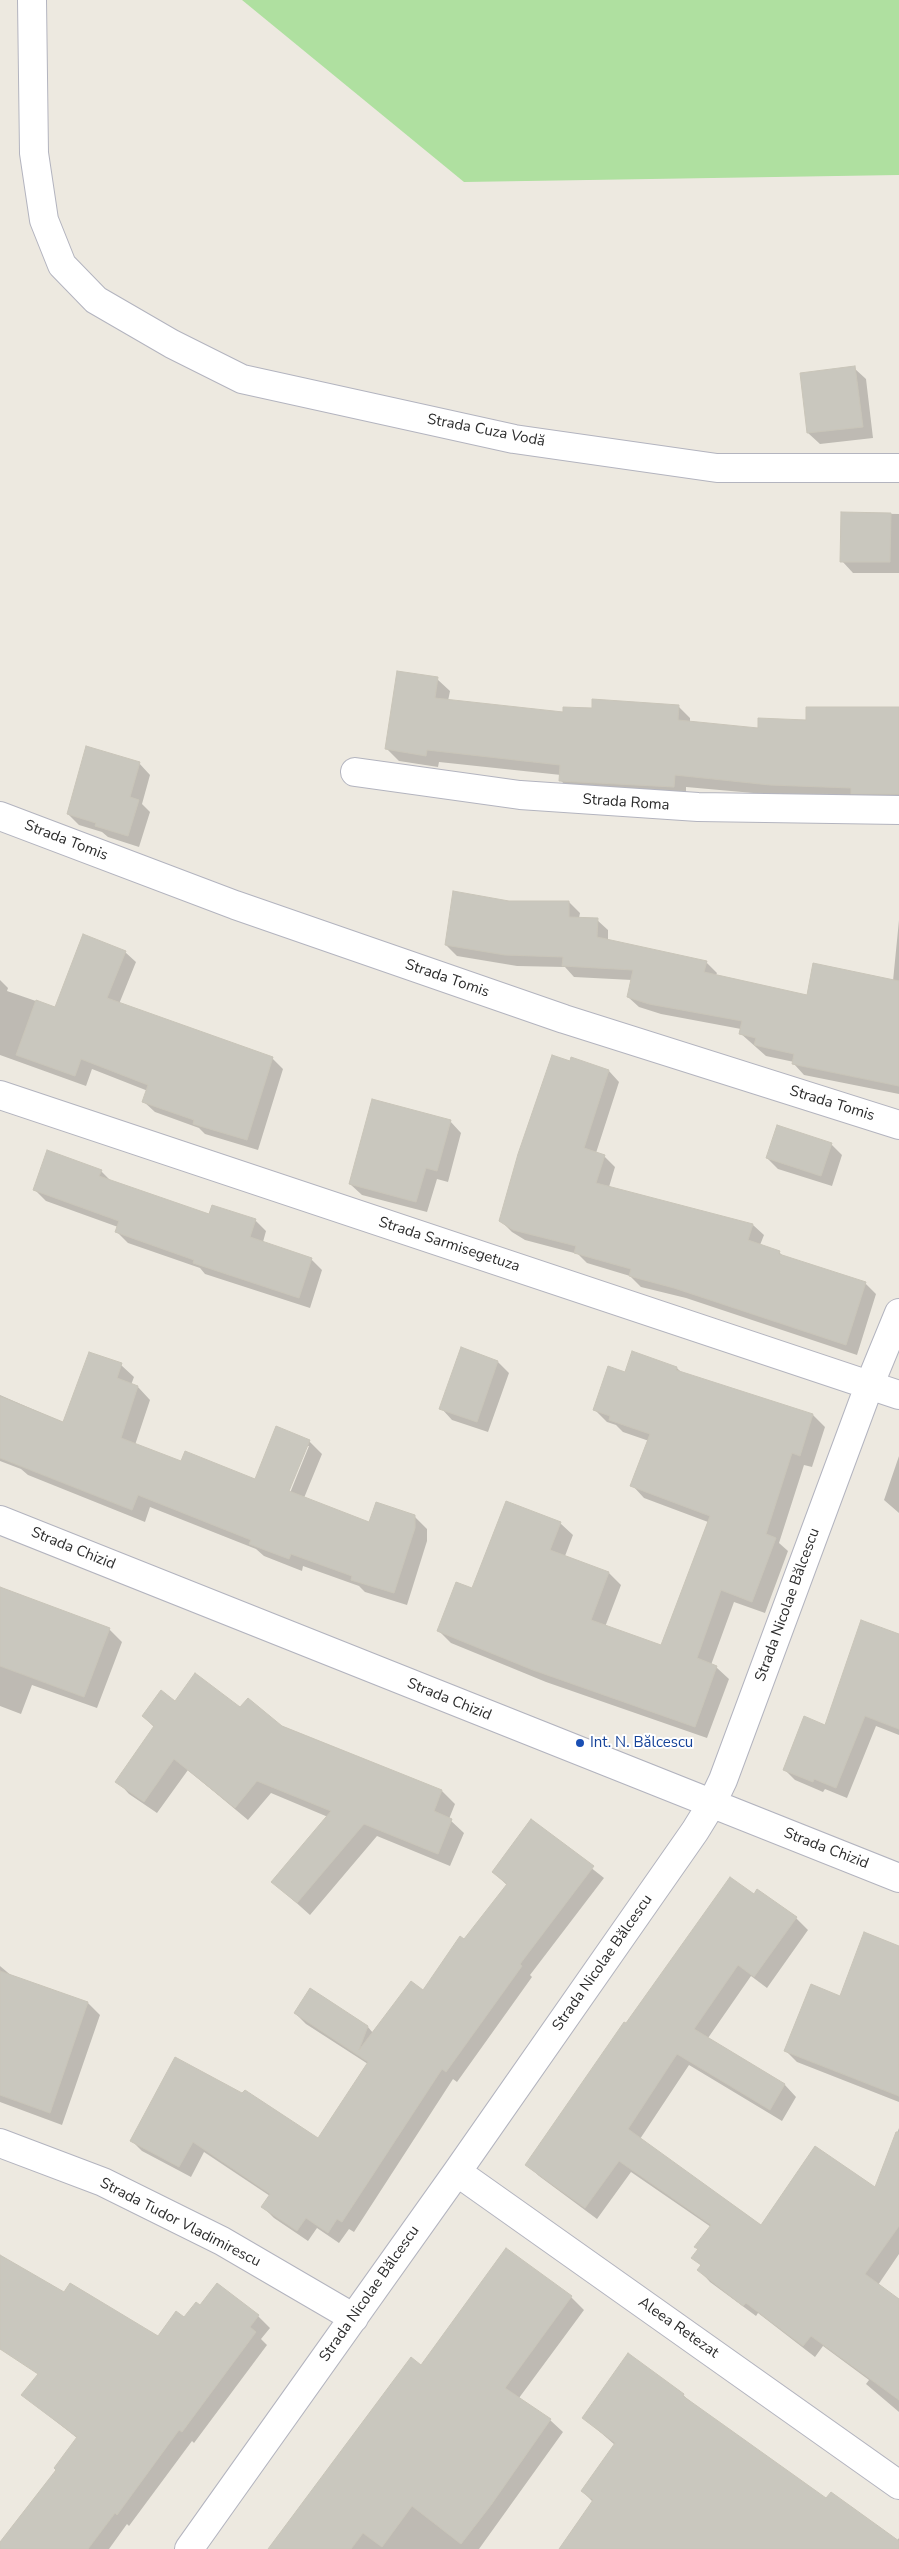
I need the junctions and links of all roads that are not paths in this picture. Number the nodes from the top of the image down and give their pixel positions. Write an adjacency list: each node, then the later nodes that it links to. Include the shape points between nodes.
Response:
1 (32, 0): 2 (street, Strada Cuza Vodă, via 34,153 44,220 62,265 96,300 172,344 242,379 514,439 717,468)
2 (899, 468)
3 (355, 772): 4 (street, Strada Roma, via 530,796 698,808)
4 (899, 810)
5 (0, 816): 7 (street, Strada Tomis, via 235,906 564,1019)
6 (0, 1095): 9 (street, Strada Sarmisegetuza)
7 (899, 1125)
8 (899, 1313): 9 (street, Strada Nicolae Bălcescu)
9 (869, 1386): 10 (street, Strada Sarmisegetuza); 12 (street, Strada Nicolae Bălcescu)
10 (899, 1395)
11 (0, 1520): 12 (street, Strada Chizid)
12 (711, 1805): 13 (street, Strada Chizid); 15 (street, Strada Nicolae Bălcescu)
13 (899, 1878)
14 (0, 2143): 16 (street, Strada Tudor Vladimirescu, via 103,2182 196,2228)
15 (457, 2172): 16 (street, Strada Nicolae Bălcescu); 17 (street, Aleea Retezat)
16 (354, 2318): 18 (street, Strada Nicolae Bălcescu)
17 (899, 2485)
18 (189, 2549)

